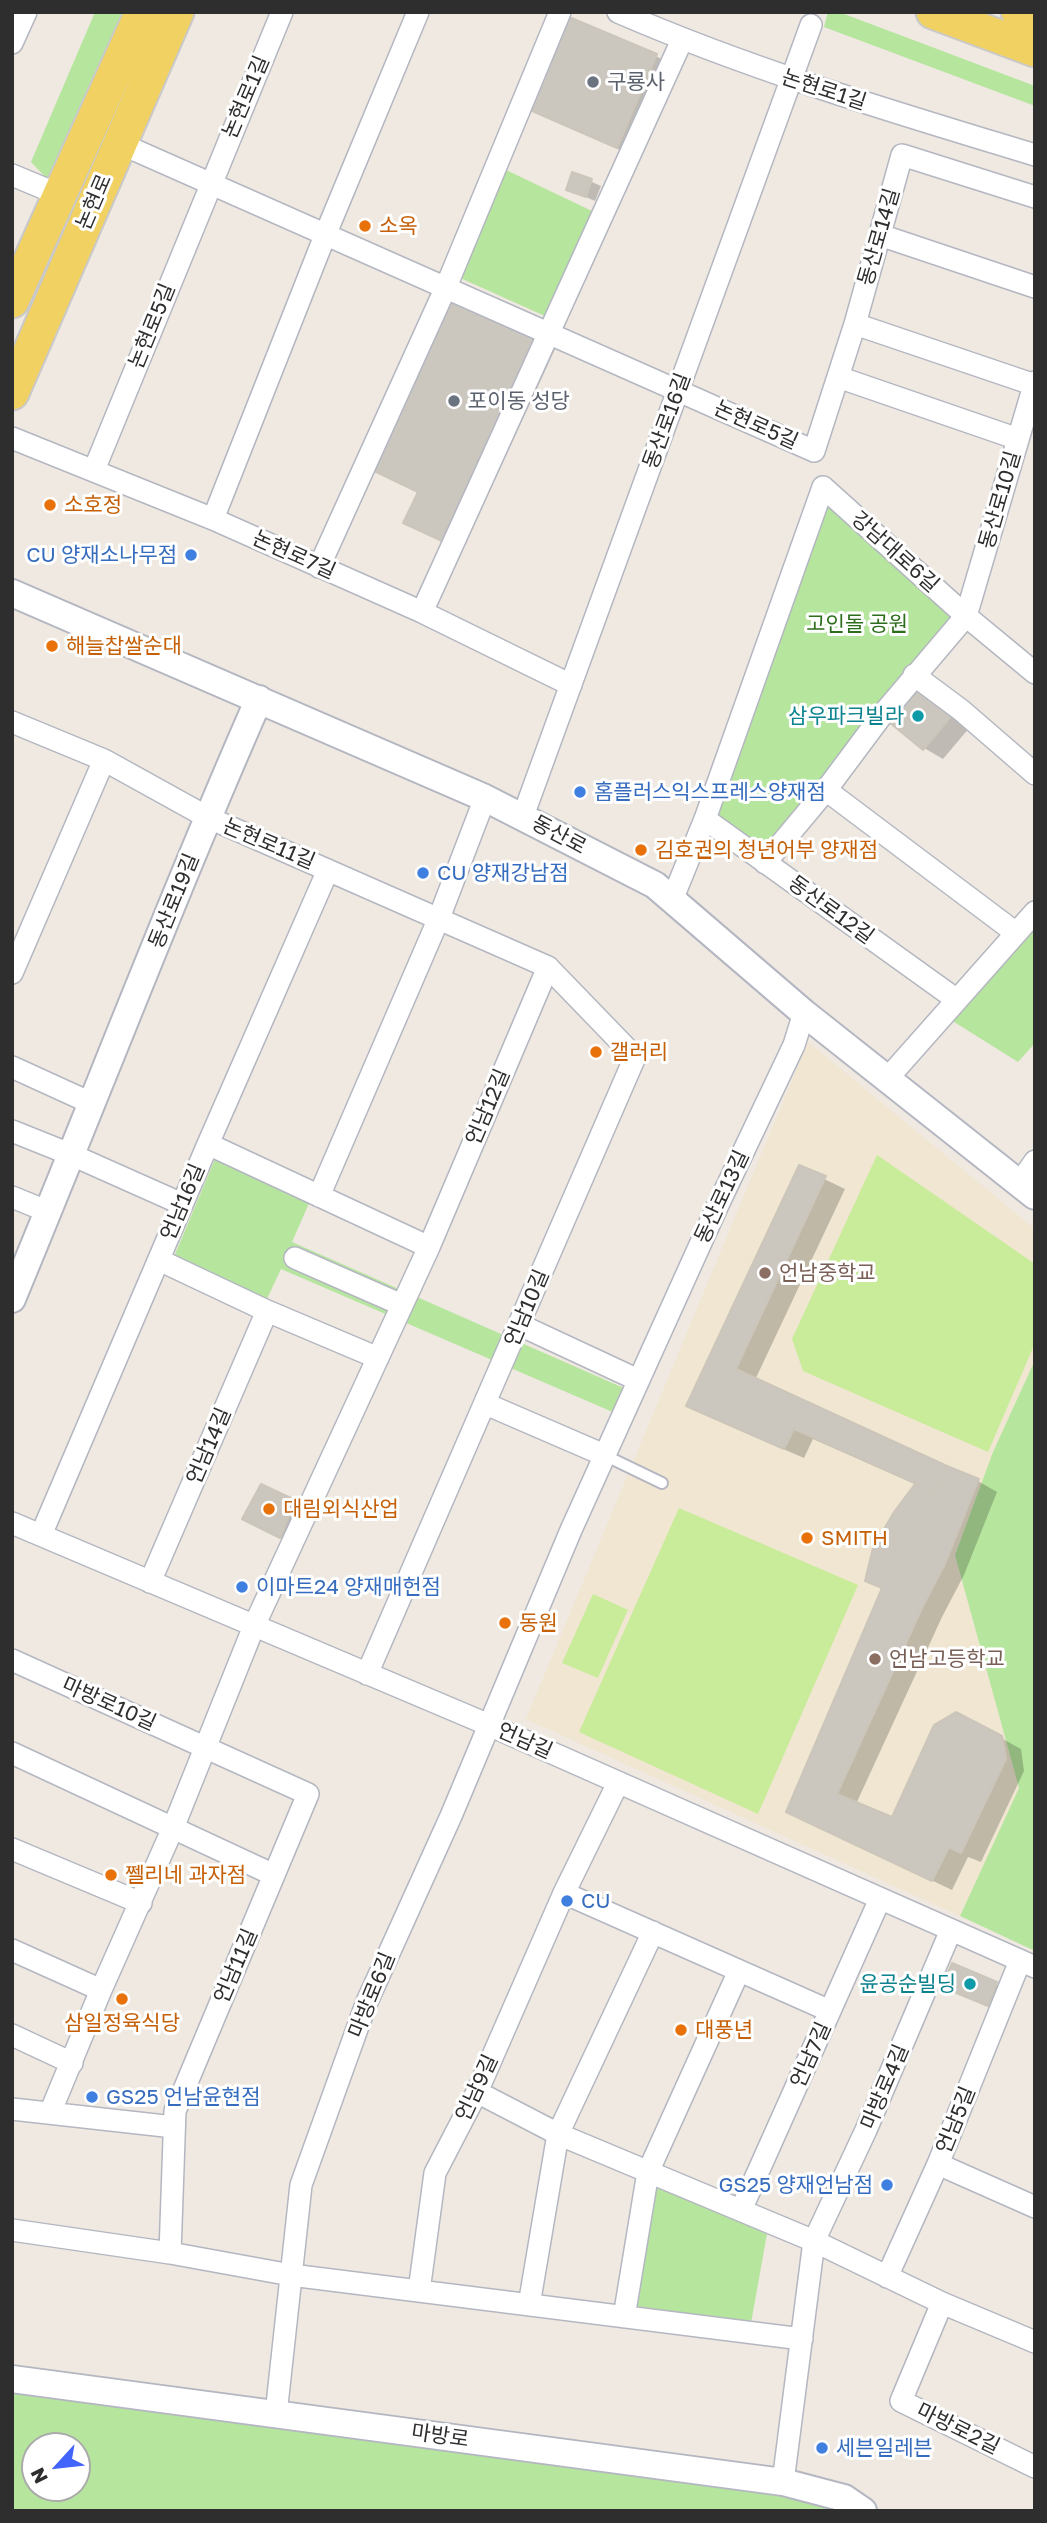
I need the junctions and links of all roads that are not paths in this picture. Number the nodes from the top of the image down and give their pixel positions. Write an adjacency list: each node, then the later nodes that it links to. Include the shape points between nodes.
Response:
1 (26, 12): 13 (street)
2 (142, 12): 20 (main road, 논현로)
3 (177, 12): 16 (main road, 논현로)
4 (282, 12): 19 (street, 논현로1길)
5 (418, 12): 22 (street)
6 (560, 12): 24 (street)
7 (618, 12): 12 (street, 논현로1길)
8 (933, 12): 14 (main road)
9 (1018, 12): 10 (main road)
10 (1035, 19)
11 (811, 25): 15 (street, 동산로16길)
12 (682, 40): 15 (street, 논현로1길); 28 (street)
13 (12, 43)
14 (1035, 50)
15 (792, 80): 17 (street, 논현로1길); 31 (street, 동산로16길)
16 (119, 143): 19 (street, 논현로5길); 32 (main road, 논현로)
17 (1035, 155)
18 (12, 175): 20 (street)
19 (211, 182): 22 (street, 논현로5길); 36 (street, 논현로5길)
20 (60, 195): 26 (main road, 논현로)
21 (1035, 197): 23 (street, 동산로14길, via 902,155)
22 (326, 233): 24 (street, 논현로5길); 38 (street)
23 (880, 235): 25 (street); 27 (street, 동산로14길)
24 (446, 287): 28 (street, 논현로5길); 39 (street)
25 (1035, 287)
26 (12, 302)
27 (855, 324): 29 (street, 동산로14길); 30 (street, 동산로10길)
28 (550, 333): 31 (street, 논현로5길); 41 (street)
29 (838, 377): 34 (street); 35 (street, 동산로14길)
30 (1034, 384): 34 (street, 동산로10길)
31 (678, 390): 35 (street, 논현로5길); 45 (street, 동산로16길)
32 (12, 393)
33 (12, 438): 36 (street, 논현로7길)
34 (1018, 439): 42 (street, 동산로10길)
35 (814, 451): 37 (street, 논현로5길)
36 (94, 470): 38 (street, 논현로7길)
37 (823, 487): 42 (street, 강남대로6길); 54 (street)
38 (213, 519): 39 (street, 논현로7길)
39 (319, 567): 41 (street, 논현로7길)
40 (12, 593): 46 (street, 동산로)
41 (422, 612): 45 (street, 논현로7길)
42 (966, 616): 43 (street); 44 (street, 강남대로6길)
43 (915, 675): 49 (street); 50 (street)
44 (1035, 676)
45 (571, 685): 52 (street, 동산로16길)
46 (259, 699): 51 (street, 동산로); 53 (street, 동산로19길)
47 (12, 722): 48 (street, 논현로11길)
48 (104, 760): 53 (street, 논현로11길); 62 (street)
49 (1035, 774)
50 (826, 790): 55 (street); 60 (street)
51 (485, 798): 52 (street, 동산로); 59 (street)
52 (523, 816): 57 (street, 동산로, via 655,885)
53 (207, 817): 56 (street, 논현로11길); 67 (street, 동산로19길)
54 (705, 820): 55 (street, 동산로12길); 57 (street)
55 (765, 863): 63 (street, 동산로12길)
56 (328, 870): 59 (street, 논현로11길); 69 (street, 언남16길)
57 (672, 900): 64 (street, 동산로)
58 (1035, 912): 60 (street)
59 (439, 918): 61 (street, 논현로11길); 73 (street)
60 (1016, 933): 63 (street)
61 (548, 967): 77 (street, 언남12길); 83 (street, 언남10길, via 635,1057)
62 (12, 973)
63 (957, 1000): 66 (street)
64 (804, 1013): 66 (street, 동산로); 85 (street, 동산로13길, via 794,1045)
65 (12, 1067): 67 (street)
66 (887, 1079): 72 (street, 동산로)
67 (93, 1104): 70 (street, 동산로19길)
68 (12, 1132): 70 (street)
69 (208, 1144): 73 (street); 75 (street, 언남16길)
70 (72, 1155): 75 (street); 76 (street, 동산로19길)
71 (1035, 1161): 72 (street)
72 (1027, 1190)
73 (319, 1196): 77 (street)
74 (12, 1197): 76 (street)
75 (182, 1205): 79 (street, 언남16길)
76 (48, 1212): 80 (street, 동산로19길)
77 (429, 1247): 81 (street, 언남12길)
78 (295, 1258): 81 (street)
79 (159, 1260): 82 (street); 90 (street, 언남16길)
80 (12, 1299)
81 (402, 1305): 84 (street, 언남12길)
82 (267, 1311): 84 (street); 91 (street, 언남14길)
83 (520, 1325): 85 (street); 86 (street, 언남10길)
84 (378, 1358): 92 (street, 언남12길)
85 (638, 1380): 87 (street, 동산로13길)
86 (485, 1404): 87 (street); 94 (street, 언남10길)
87 (604, 1455): 88 (lane); 95 (street, 동산로13길)
88 (662, 1483)
89 (12, 1523): 90 (street, 언남길)
90 (41, 1535): 91 (street, 언남길)
91 (150, 1582): 92 (street, 언남길)
92 (254, 1626): 94 (street, 언남길); 96 (street)
93 (12, 1660): 96 (street, 마방로10길)
94 (367, 1674): 95 (street, 언남길)
95 (489, 1725): 98 (street, 언남길); 126 (street, 마방로6길, via 366,2004 301,2185)
96 (206, 1748): 99 (street); 101 (street, 언남11길, via 308,1794)
97 (12, 1753): 99 (street)
98 (618, 1783): 102 (street, 언남9길); 103 (street, 언남길)
99 (173, 1828): 101 (street); 104 (street)
100 (12, 1849): 104 (street)
101 (274, 1875): 117 (street, 언남11길, via 175,2111)
102 (564, 1893): 106 (street); 114 (street, 언남9길)
103 (880, 1899): 105 (street, 언남길); 111 (street, 언남7길)
104 (141, 1903): 110 (street)
105 (951, 1930): 108 (street, 언남길); 124 (street, 마방로4길)
106 (653, 1932): 109 (street); 118 (street)
107 (12, 1950): 110 (street)
108 (1027, 1964): 119 (street, 언남5길)
109 (739, 1971): 111 (street); 120 (street)
110 (101, 1990): 113 (street)
111 (830, 2011): 122 (street, 언남7길)
112 (12, 2035): 113 (street)
113 (72, 2063): 116 (street)
114 (477, 2092): 118 (street); 128 (street, 언남9길, via 435,2173)
115 (12, 2109): 116 (street)
116 (50, 2113): 117 (street)
117 (174, 2127): 125 (street, 언남11길)
118 (558, 2134): 120 (street); 130 (street)
119 (938, 2164): 121 (street); 127 (street, 언남5길)
120 (648, 2172): 122 (street); 131 (street)
121 (1035, 2207)
122 (741, 2210): 124 (street)
123 (12, 2230): 125 (street)
124 (814, 2241): 127 (street); 132 (street, 마방로4길)
125 (170, 2253): 126 (street)
126 (291, 2275): 128 (street); 135 (street, 마방로6길)
127 (887, 2277): 129 (street)
128 (419, 2291): 130 (street)
129 (942, 2304): 133 (street); 136 (street, 마방로2길, via 901,2401)
130 (529, 2305): 131 (street)
131 (624, 2317): 132 (street)
132 (802, 2339): 137 (street, 마방로4길)
133 (1035, 2342)
134 (12, 2379): 135 (street, 마방로)
135 (276, 2414): 137 (street, 마방로)
136 (1035, 2467)
137 (783, 2482): 138 (street, 마방로, via 844,2498)
138 (863, 2511)

